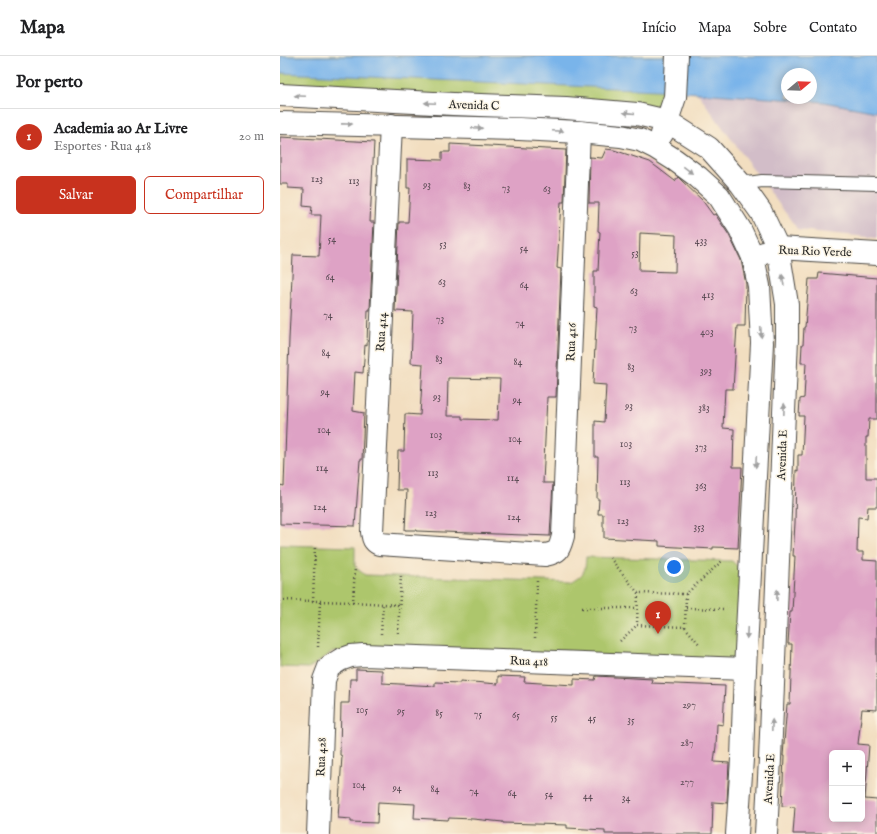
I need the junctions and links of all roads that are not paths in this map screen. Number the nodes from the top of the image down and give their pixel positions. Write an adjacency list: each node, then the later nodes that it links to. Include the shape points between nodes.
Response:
1 (677, 56): 3 (street, via 675,97)
2 (280, 95): 3 (street, Avenida C, one-way to 2, via 637,114 566,108)
3 (667, 121): 7 (street); 8 (street, Avenida E, via 709,148)
4 (280, 123): 5 (street, Avenida C, one-way to 5)
5 (391, 125): 6 (street, Avenida C, one-way to 6); 13 (street, Rua 414, via 373,538 380,544 513,553 544,554)
6 (580, 132): 7 (street, Avenida C, via 621,136 640,140); 13 (street, Rua 416, via 563,536)
7 (656, 148): 12 (street, one-way to 12, via 681,164 719,196)
8 (741, 184): 9 (lane, via 762,181); 10 (street, Avenida E, via 761,212)
9 (877, 184)
10 (778, 248): 11 (street, Rua Rio Verde); 12 (street, Rua Rio Verde); 17 (street, Avenida E, one-way to 10, via 787,338 787,304)
11 (877, 254)
12 (753, 256): 14 (street, one-way to 14, via 759,286 762,343)
13 (558, 550)
14 (745, 669): 15 (street, Rua 418, via 363,655 345,658 329,667); 16 (street)
15 (324, 680): 18 (street, Rua 428)
16 (742, 759): 17 (street); 19 (street)
17 (770, 759): 20 (street, Avenida E)
18 (318, 834)
19 (737, 834)
20 (766, 834)

